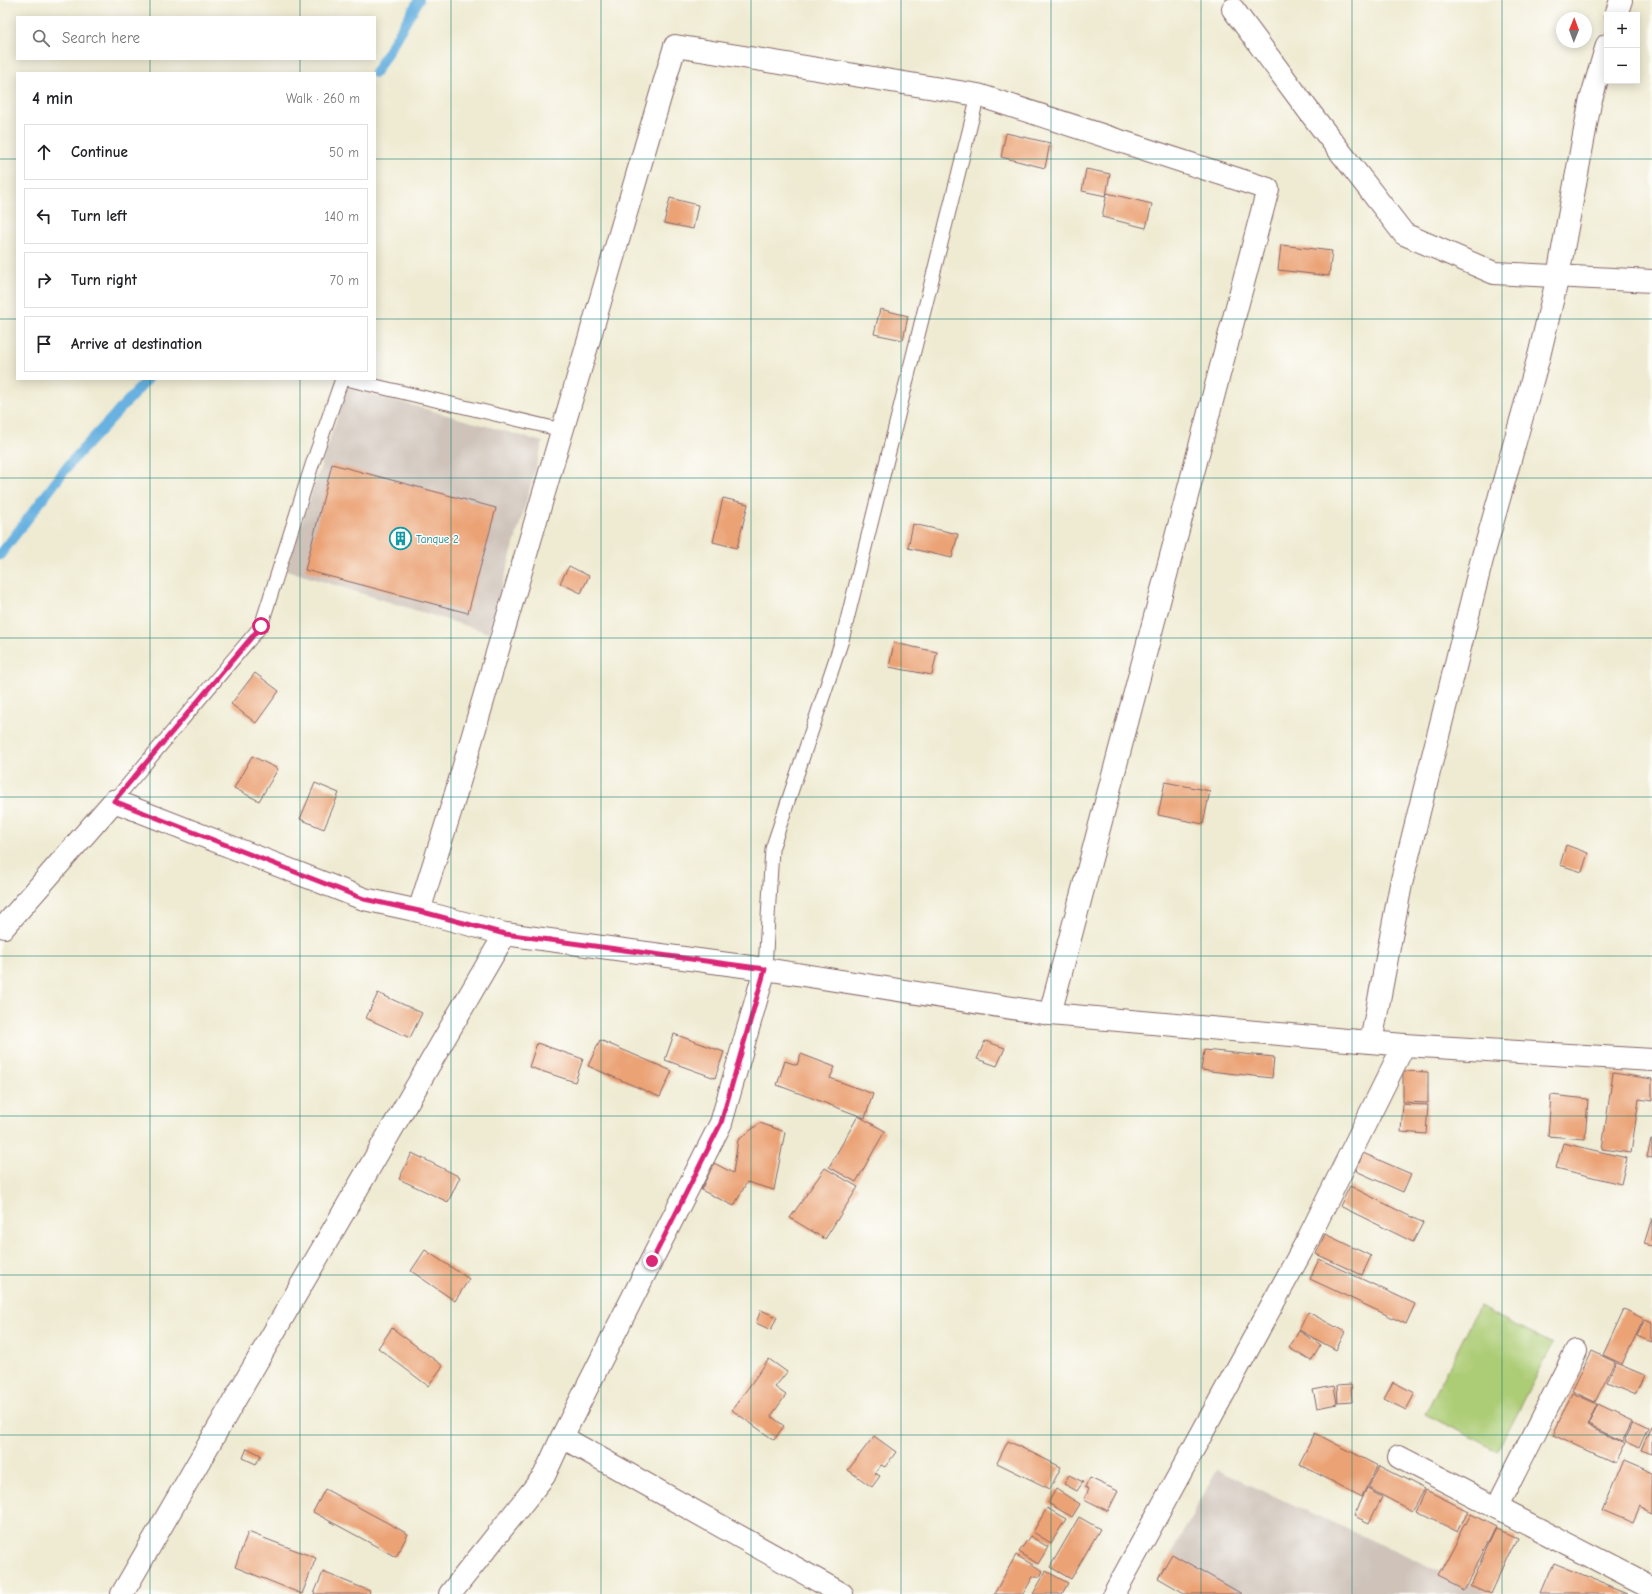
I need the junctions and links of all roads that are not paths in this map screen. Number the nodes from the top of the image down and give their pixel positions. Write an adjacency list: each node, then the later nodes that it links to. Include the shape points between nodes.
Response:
1 (1621, 0): 3 (street)
2 (1233, 9): 6 (street, via 1404,234 1494,273)
3 (1617, 12)
4 (1606, 48): 6 (street, via 1590,103)
5 (978, 95): 10 (street, via 675,46); 15 (lane, via 842,640 772,849); 16 (street, via 1268,189)
6 (1558, 276): 7 (street); 17 (street, via 1539,356 1481,563 1401,884)
7 (1652, 281)
8 (342, 380): 11 (lane, via 261,626)
9 (350, 380): 10 (lane)
10 (562, 430): 12 (street)
11 (114, 801): 12 (street, via 364,899); 13 (street)
12 (419, 911): 14 (street)
13 (1, 928)
14 (505, 934): 15 (street); 25 (street)
15 (765, 969): 16 (street); 21 (street, via 721,1123)
16 (1050, 1014): 17 (street)
17 (1371, 1042): 18 (street)
18 (1404, 1045): 19 (street); 28 (street, via 1307,1241)
19 (1652, 1060)
20 (1576, 1351): 23 (street)
21 (562, 1436): 26 (street, via 544,1476); 27 (street)
22 (1399, 1457): 23 (street)
23 (1497, 1507): 24 (street)
24 (1652, 1588)
25 (122, 1594)
26 (450, 1594)
27 (842, 1594)
28 (1114, 1594)

